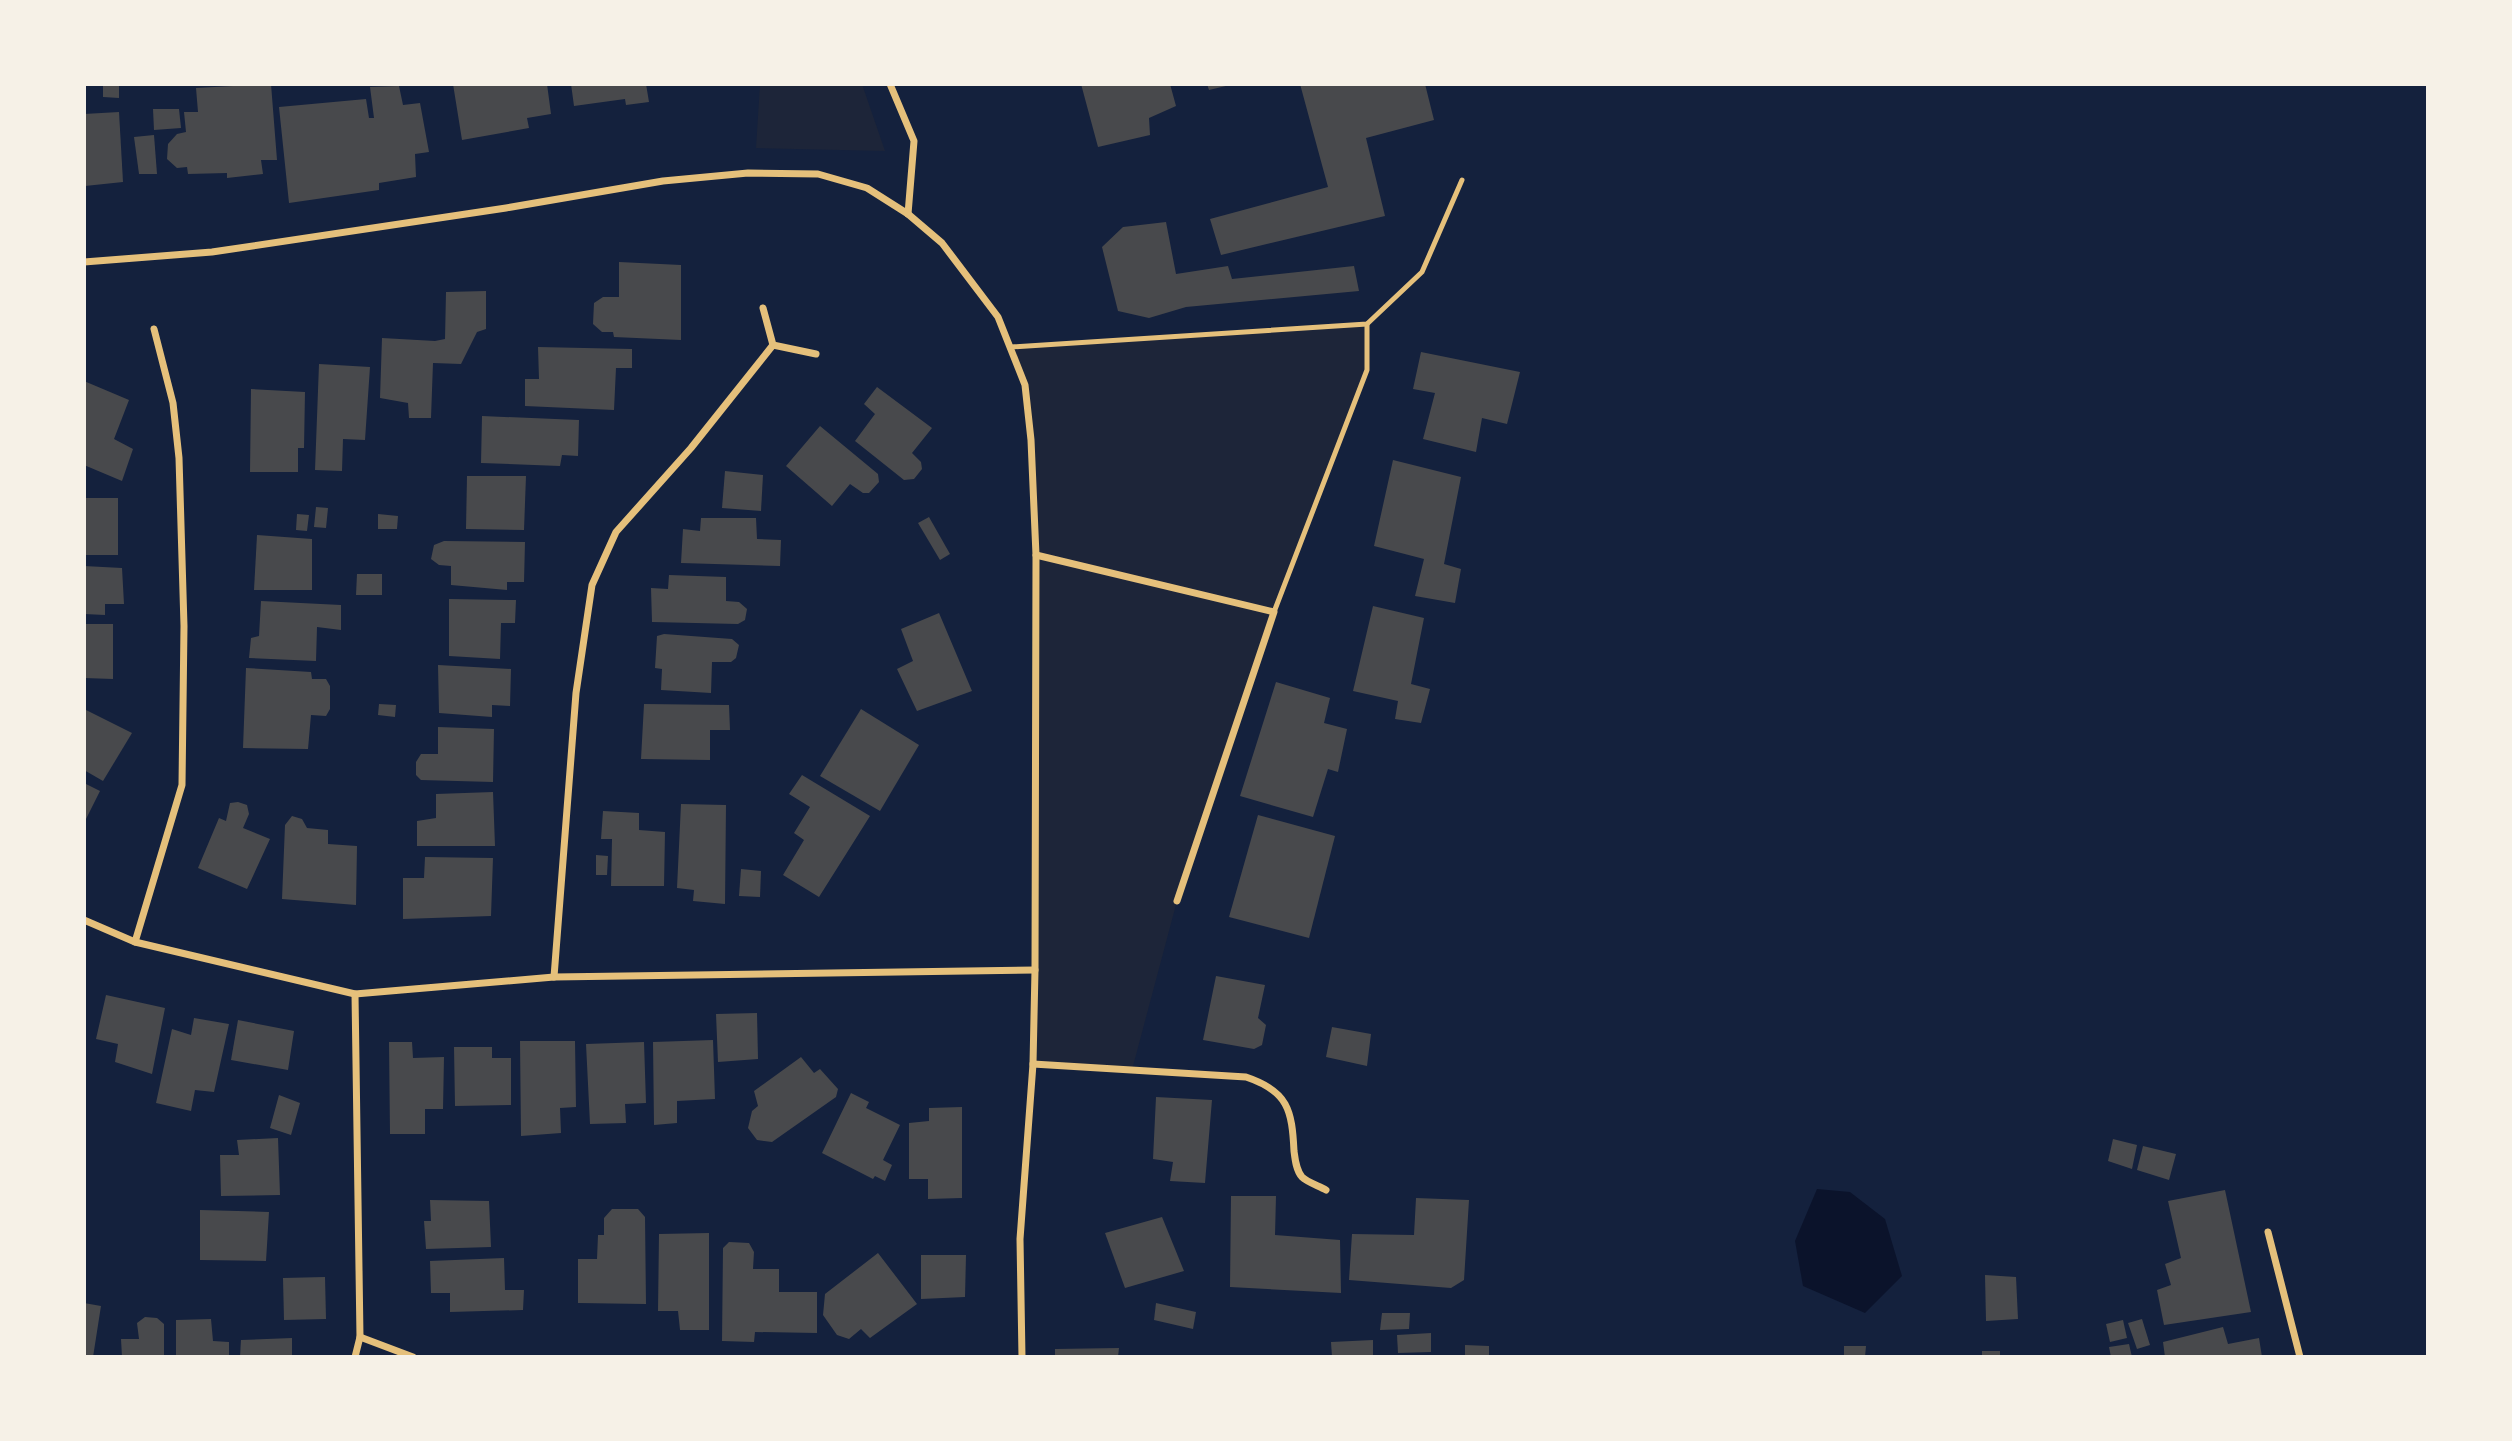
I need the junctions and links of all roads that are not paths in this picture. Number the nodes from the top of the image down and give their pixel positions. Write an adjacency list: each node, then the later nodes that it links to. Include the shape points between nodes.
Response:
1 (890, 84): 3 (street, via 914,141)
2 (1462, 180): 6 (lane, via 1422,272)
3 (908, 214): 4 (street, via 867,188 818,174 748,173 663,181 212,252); 9 (street, via 942,243 972,279 998,317)
4 (84, 262)
5 (763, 308): 8 (street)
6 (1367, 324): 9 (lane); 12 (lane, via 1367,370)
7 (154, 329): 15 (street, via 173,403 179,458 182,785)
8 (773, 345): 10 (street); 17 (street, via 616,532 592,585 576,693)
9 (1011, 347): 11 (street, via 1025,385 1030,426)
10 (816, 354)
11 (1036, 555): 12 (street); 16 (street)
12 (1274, 612): 13 (street)
13 (1177, 901)
14 (84, 920): 15 (street)
15 (135, 942): 18 (street)
16 (1035, 970): 17 (street); 19 (street)
17 (554, 977): 18 (street)
18 (355, 994): 22 (street)
19 (1033, 1064): 20 (street, via 1246,1077 1267,1084 1284,1099 1292,1117 1295,1161 1302,1178); 25 (street, via 1020,1238)
20 (1326, 1189)
21 (2268, 1232): 26 (street)
22 (360, 1337): 23 (street); 24 (street)
23 (355, 1357)
24 (413, 1357)
25 (1022, 1357)
26 (2300, 1357)

